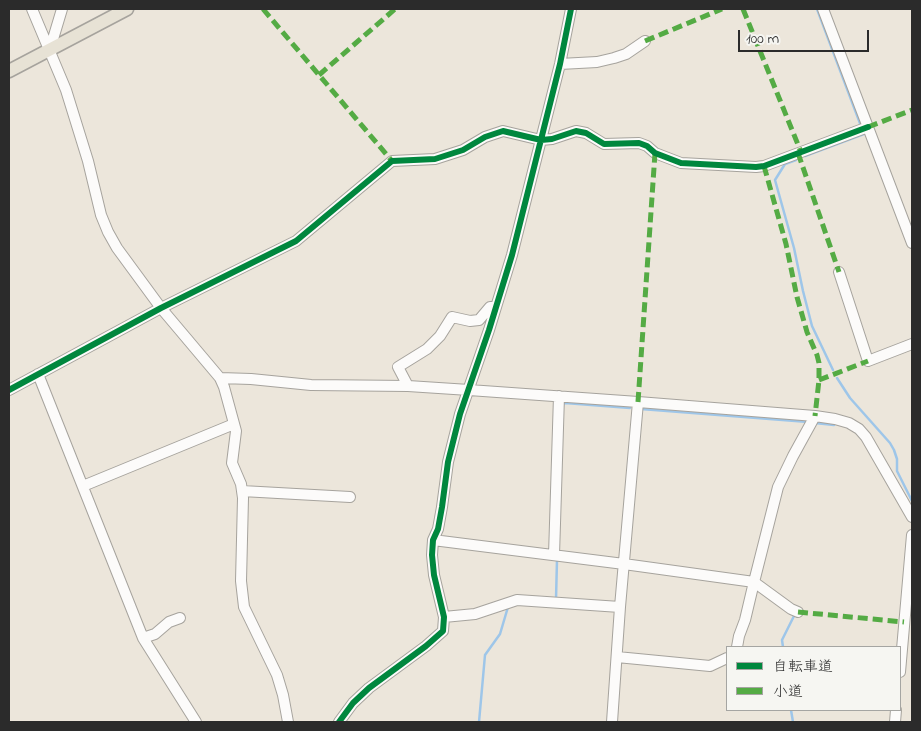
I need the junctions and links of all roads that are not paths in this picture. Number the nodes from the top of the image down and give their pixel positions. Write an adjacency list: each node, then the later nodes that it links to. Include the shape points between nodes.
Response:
1 (32, 9): 7 (street)
2 (62, 9): 7 (street)
3 (127, 9): 7 (main road)
4 (571, 9): 8 (street)
5 (823, 9): 10 (street)
6 (645, 41): 8 (street, via 614,58)
7 (50, 50): 9 (main road); 15 (street, via 66,90 108,232)
8 (560, 64): 11 (street)
9 (9, 71)
10 (868, 127): 11 (street, via 756,167 680,163 639,143 604,144 576,131); 12 (street)
11 (541, 140): 14 (street); 15 (street, via 503,131 435,159 392,160 296,241)
12 (912, 243)
13 (839, 272): 16 (street, via 868,361)
14 (496, 307): 19 (street, via 490,307 479,320 452,317 427,349 398,368); 21 (street)
15 (162, 308): 17 (street); 18 (street)
16 (912, 344)
17 (38, 374): 20 (street); 26 (street)
18 (220, 378): 19 (street, via 311,385); 25 (street)
19 (408, 386): 21 (street)
20 (9, 390)
21 (469, 390): 22 (street); 31 (street, via 448,462 440,522)
22 (559, 396): 23 (street); 32 (street)
23 (638, 402): 24 (street); 33 (street)
24 (816, 416): 29 (street, via 849,423 866,437); 34 (street, via 778,487)
25 (234, 424): 26 (street); 27 (street, via 232,463)
26 (83, 486): 39 (street)
27 (242, 491): 28 (street); 45 (street, via 241,581 244,607 277,675)
28 (350, 497)
29 (912, 517)
30 (912, 535): 43 (street)
31 (432, 540): 32 (street); 37 (street, via 434,575)
32 (554, 555): 33 (street)
33 (624, 564): 34 (street); 35 (street)
34 (754, 582): 36 (street); 40 (street)
35 (620, 607): 37 (street, via 517,600 475,614); 41 (street)
36 (796, 611)
37 (444, 617): 46 (street, via 443,630 369,688)
38 (180, 618): 39 (street)
39 (144, 638): 44 (street)
40 (737, 646)
41 (617, 657): 42 (street, via 710,666); 47 (street)
42 (726, 658)
43 (901, 661)
44 (196, 722)
45 (288, 722)
46 (339, 722)
47 (612, 722)

